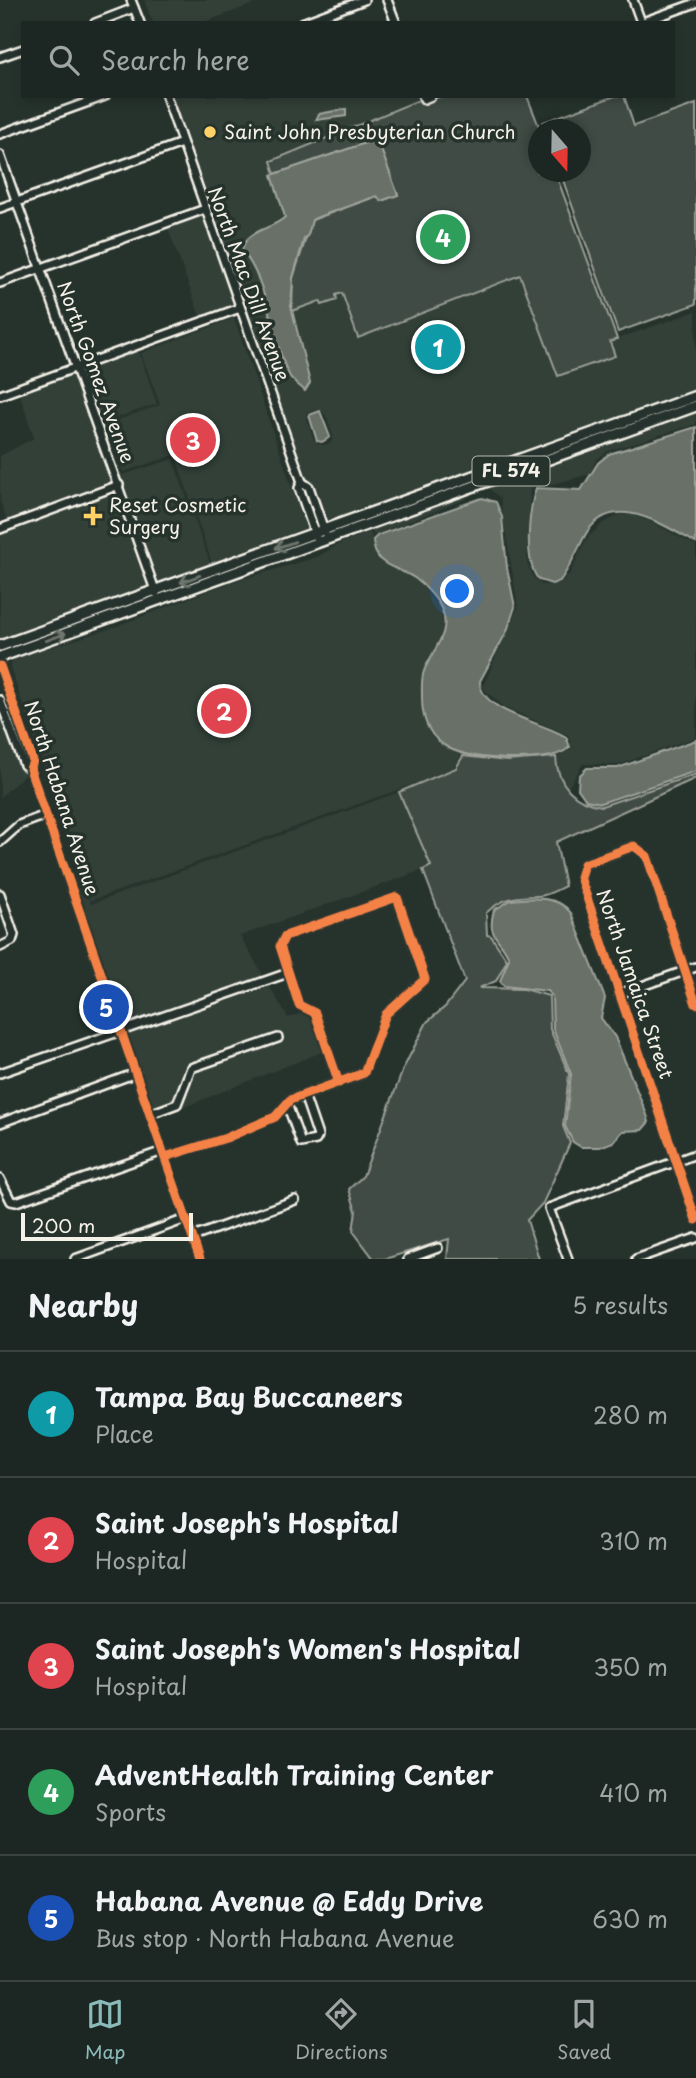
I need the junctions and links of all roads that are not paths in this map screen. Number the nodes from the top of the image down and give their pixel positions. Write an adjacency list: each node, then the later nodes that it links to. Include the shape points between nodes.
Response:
1 (131, 0): 6 (street)
2 (364, 0): 9 (street)
3 (387, 0): 10 (street)
4 (633, 0): 11 (street)
5 (696, 3): 12 (street)
6 (134, 9): 7 (street); 8 (street)
7 (101, 21)
8 (138, 21)
9 (307, 21)
10 (395, 21)
11 (640, 21)
12 (646, 21)
13 (21, 50): 14 (street)
14 (0, 57)
15 (100, 98): 17 (street)
16 (167, 98): 18 (street, North Mac Dill Avenue)
17 (0, 134)
18 (182, 143): 20 (street); 22 (street, North Mac Dill Avenue)
19 (0, 155): 20 (street, North Gomez Avenue)
20 (16, 202): 21 (street); 23 (street, North Gomez Avenue)
21 (0, 208)
22 (205, 209): 23 (street); 25 (street, North Mac Dill Avenue)
23 (41, 268): 24 (street); 26 (street, North Gomez Avenue)
24 (0, 282)
25 (240, 308): 26 (street); 32 (street, North Mac Dill Avenue, via 302,482 309,487)
26 (78, 367): 27 (street); 30 (street, North Gomez Avenue)
27 (0, 395)
28 (696, 396): 32 (main road, FL 574)
29 (696, 406): 32 (main road, FL 574)
30 (120, 485): 31 (street); 33 (street, North Gomez Avenue)
31 (0, 529)
32 (321, 537): 33 (main road, FL 574)
33 (158, 596): 34 (main road, FL 574); 35 (main road, FL 574, one-way to 33)
34 (0, 646)
35 (0, 657)
36 (0, 666): 38 (street, North Habana Avenue, via 33,761)
37 (0, 700): 38 (street, North Habana Avenue, via 24,765)
38 (30, 769): 39 (street, North Habana Avenue)
39 (46, 815): 40 (street, via 19,825); 48 (street, North Habana Avenue)
40 (0, 842)
41 (0, 894): 42 (street, via 14,935)
42 (0, 947)
43 (696, 967): 44 (street)
44 (685, 971): 46 (street); 46 (street, North Jamaica Street, via 647,856 634,846 584,864 580,877); 47 (street)
45 (288, 973): 48 (street); 52 (street, via 299,1005 315,1013); 52 (street, via 280,946 285,936 397,897 425,979 386,1014 364,1073)
46 (619, 993): 59 (street, North Jamaica Street)
47 (696, 1004)
48 (121, 1031): 50 (street); 51 (street, North Habana Avenue)
49 (278, 1038): 55 (street, via 191,1069 177,1104)
50 (0, 1073)
51 (136, 1073): 55 (street, North Habana Avenue); 56 (street)
52 (339, 1083): 53 (street)
53 (304, 1095): 54 (street); 54 (street, via 316,1140 301,1143)
54 (287, 1104): 57 (street, via 275,1117 226,1138)
55 (150, 1114): 57 (street, North Habana Avenue)
56 (0, 1123)
57 (164, 1154): 60 (street, via 16,1202 11,1201); 62 (street, North Habana Avenue)
58 (696, 1154): 59 (street)
59 (676, 1161): 63 (street, North Jamaica Street); 70 (street, via 549,1208)
60 (0, 1179)
61 (295, 1200): 64 (street)
62 (186, 1219): 64 (street, North Habana Avenue); 67 (street)
63 (696, 1220)
64 (192, 1237): 68 (street, North Habana Avenue)
65 (696, 1238): 71 (street)
66 (438, 1248): 69 (street)
67 (75, 1259)
68 (200, 1259)
69 (408, 1259)
70 (568, 1259)
71 (636, 1259)

